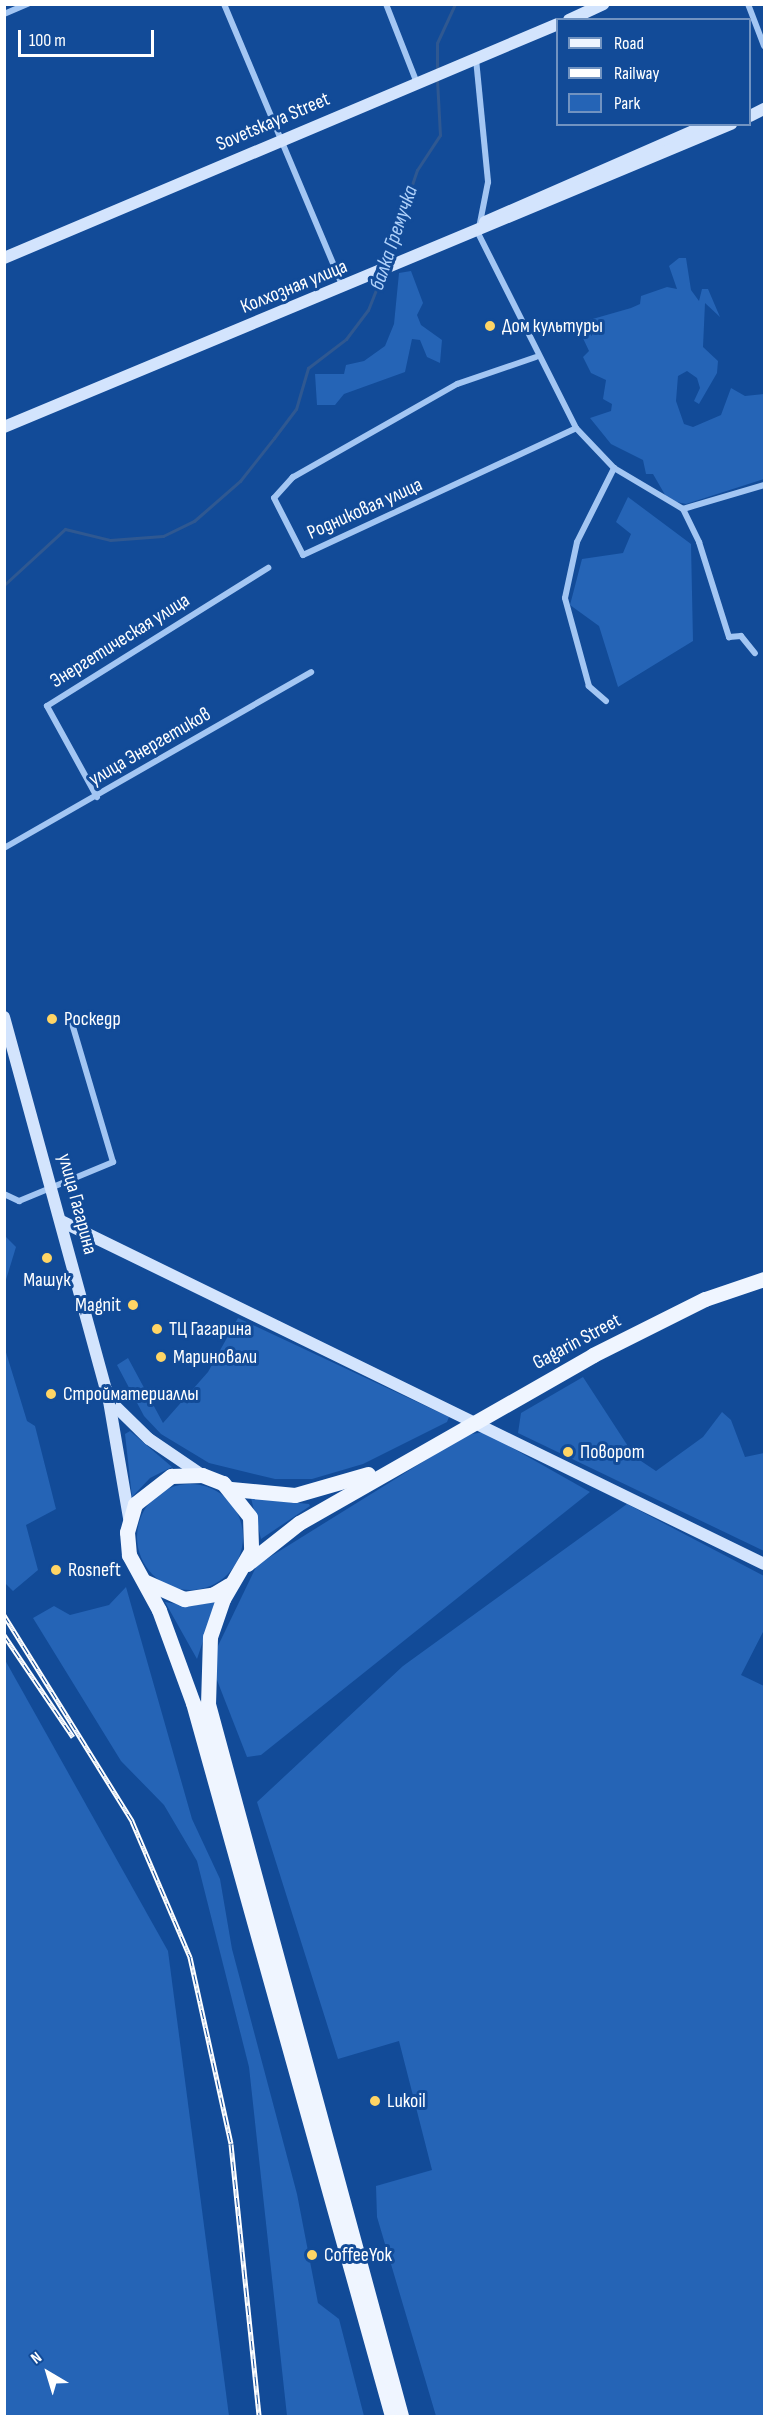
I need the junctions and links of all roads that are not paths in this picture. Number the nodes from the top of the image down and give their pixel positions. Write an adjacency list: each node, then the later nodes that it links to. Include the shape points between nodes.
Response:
1 (28, 4): 6 (street)
2 (224, 4): 18 (street)
3 (386, 4): 11 (street)
4 (604, 4): 7 (street)
5 (748, 4): 9 (street)
6 (4, 14)
7 (573, 18)
8 (556, 25): 10 (street, Sovetskaya Street)
9 (765, 46)
10 (476, 58): 11 (street, Sovetskaya Street); 19 (street, via 488,182)
11 (417, 83): 18 (street, Sovetskaya Street)
12 (765, 101): 13 (street)
13 (751, 107)
14 (765, 109): 15 (street)
15 (751, 116)
16 (705, 126): 19 (street, Колхозная улица)
17 (726, 126): 19 (street, Колхозная улица)
18 (279, 141): 20 (street, Sovetskaya Street); 21 (street)
19 (478, 230): 21 (street, Колхозная улица); 22 (street)
20 (4, 258)
21 (344, 288): 23 (street, Колхозная улица)
22 (536, 357): 24 (street); 24 (street, Родниковая улица, via 458,384 331,451 293,477 274,498 303,555)
23 (4, 427)
24 (576, 428): 25 (street)
25 (614, 468): 27 (street); 31 (street, via 577,542 565,598 589,687)
26 (765, 485): 27 (street)
27 (683, 509): 29 (street, via 699,542 729,637 741,636)
28 (268, 568): 32 (street, Энергетическая улица, via 47,706)
29 (755, 653)
30 (311, 672): 32 (street, улица Энергетиков)
31 (606, 701)
32 (97, 797): 33 (street, улица Энергетиков)
33 (4, 848)
34 (4, 1017): 36 (street, улица Гагарина)
35 (70, 1017): 36 (street, via 113,1162)
36 (54, 1190): 37 (street, via 19,1201); 38 (street, улица Гагарина)
37 (4, 1194)
38 (61, 1221): 40 (street, улица Гагарина); 41 (street, via 450,1413)
39 (765, 1279): 41 (main road, Gagarin Street, via 674,1315)
40 (109, 1401): 43 (street, via 149,1439); 45 (street, улица Гагарина)
41 (478, 1419): 42 (main road, Gagarin Street); 46 (street)
42 (415, 1455): 44 (main road, via 322,1491 295,1495); 47 (main road, via 299,1523)
43 (202, 1475): 44 (main road); 45 (main road, via 157,1482)
44 (231, 1489): 47 (main road, via 251,1526)
45 (129, 1518): 48 (main road, via 129,1555)
46 (765, 1564)
47 (241, 1571): 48 (main road, via 214,1594 184,1599); 50 (main road, via 210,1636 208,1704)
48 (144, 1580): 49 (main road, via 193,1702)
49 (392, 2416)
50 (402, 2416)

